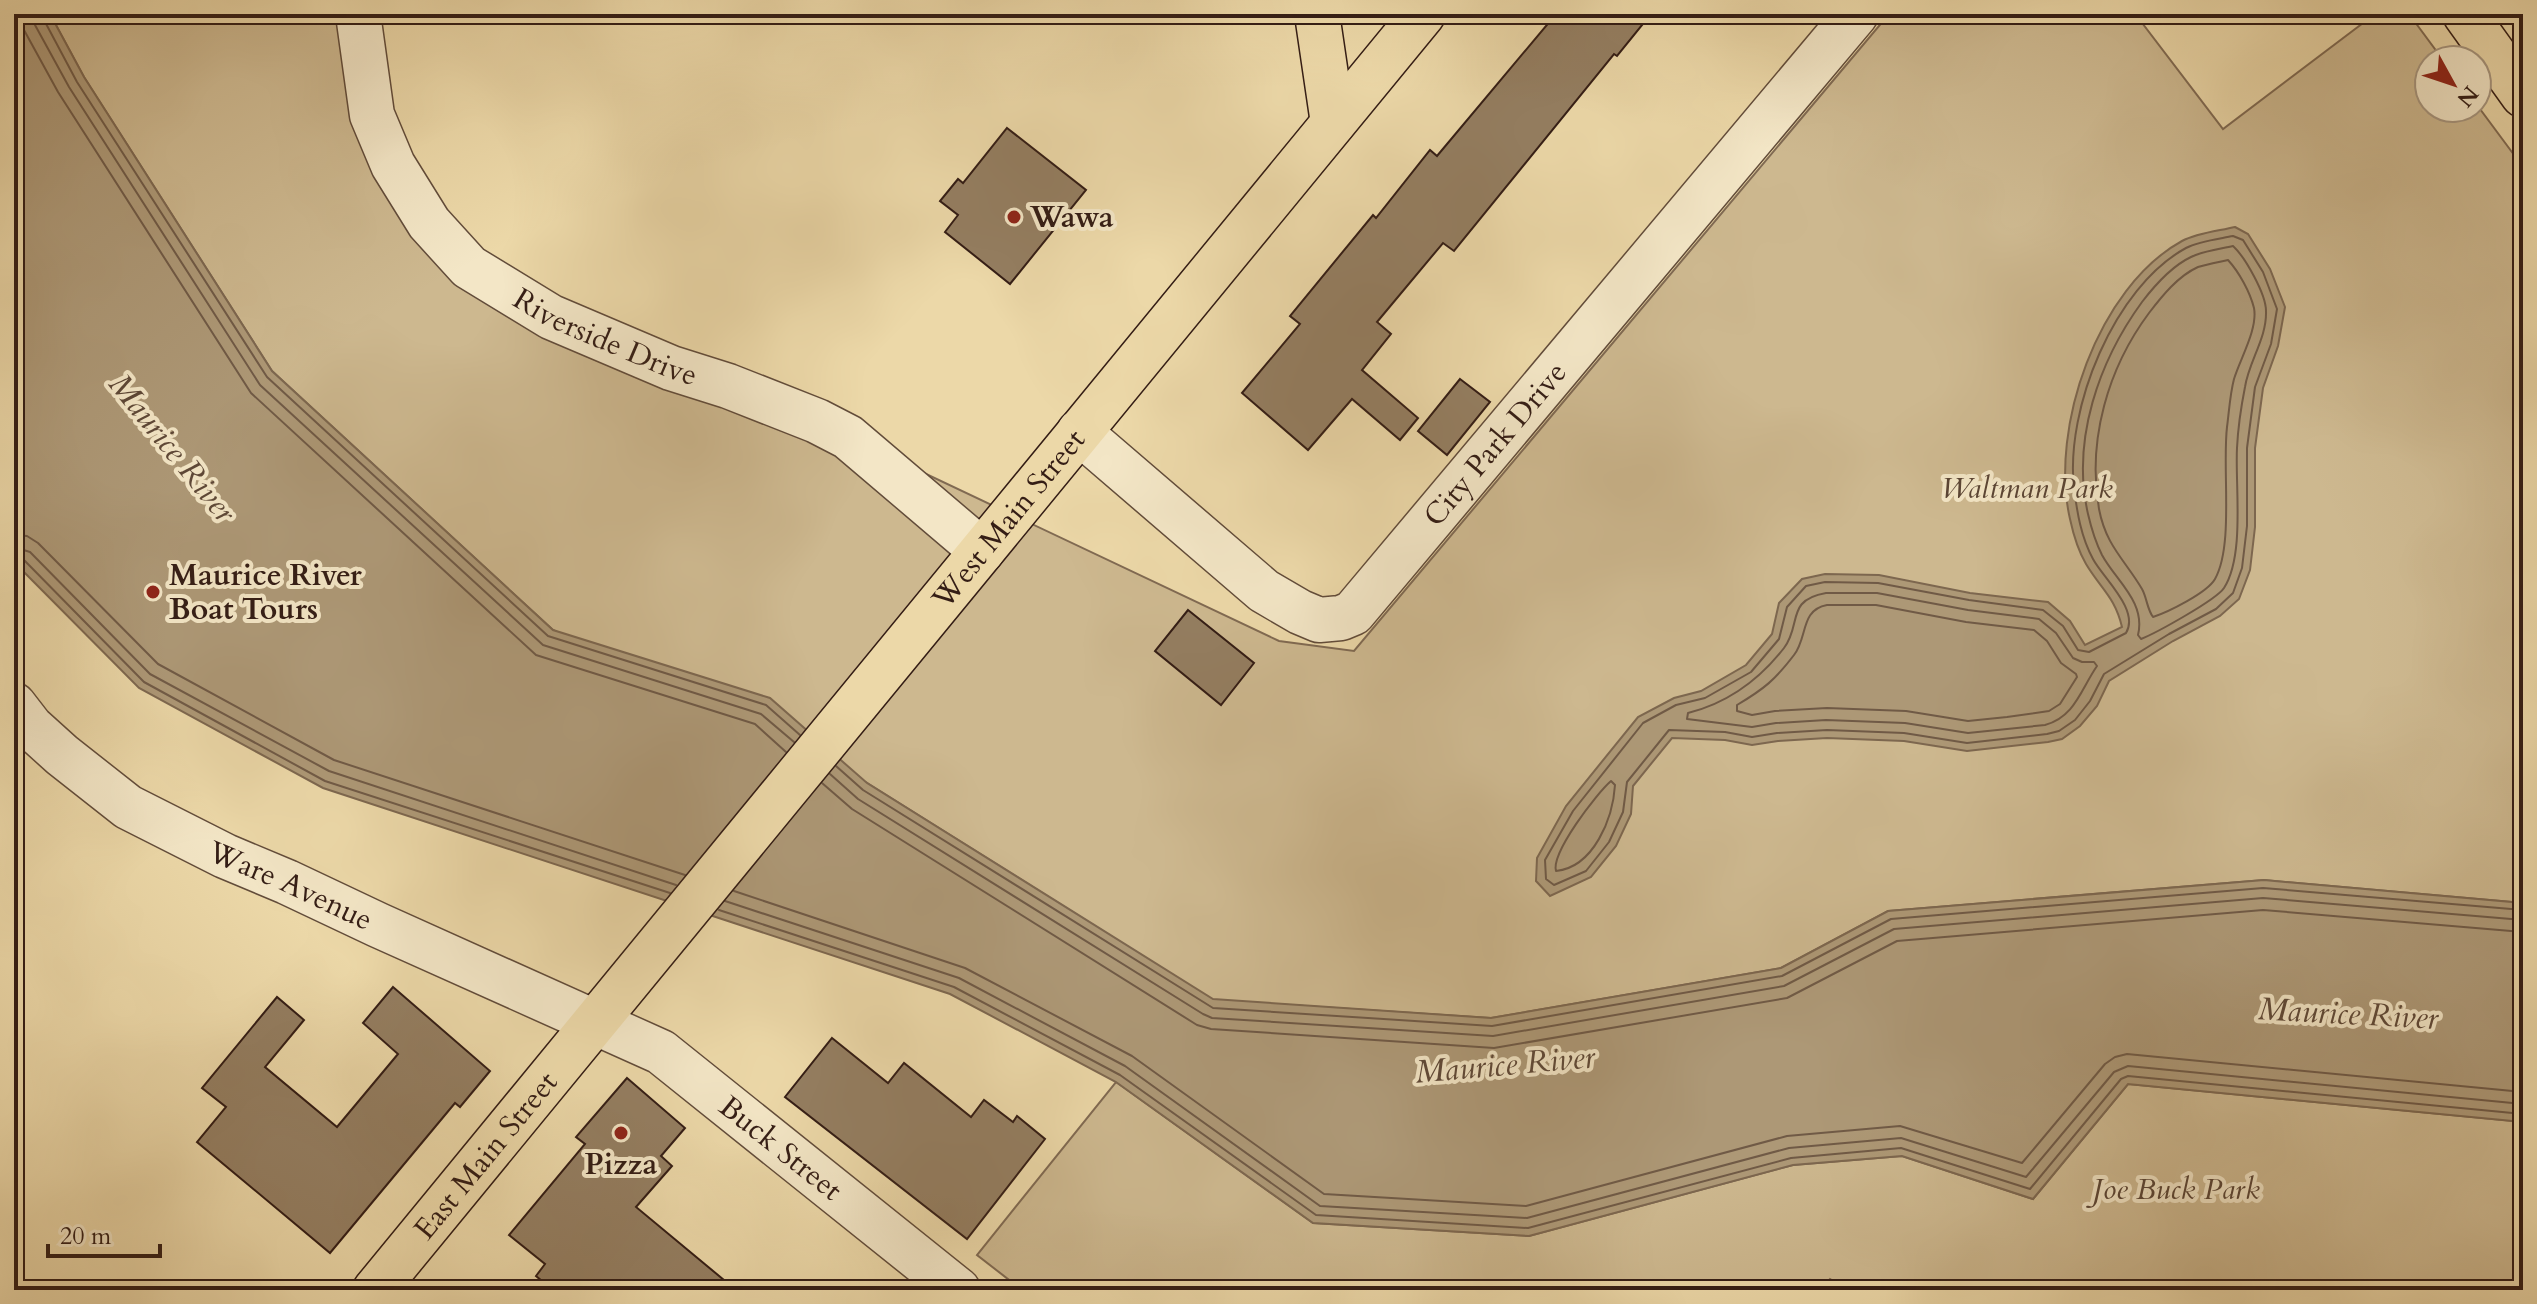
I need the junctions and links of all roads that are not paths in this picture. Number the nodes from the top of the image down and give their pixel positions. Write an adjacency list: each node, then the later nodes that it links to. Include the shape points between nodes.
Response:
1 (358, 14): 9 (street, Riverside Drive, via 372,115 393,165 429,223 469,267 551,317 848,437)
2 (1317, 14): 7 (main road)
3 (1423, 14): 7 (main road, West Main Street)
4 (1856, 14): 8 (street, City Park Drive, via 1353,613 1319,620 1264,591)
5 (2465, 14): 6 (main road)
6 (2523, 95)
7 (1333, 123): 8 (main road, West Main Street)
8 (1079, 432): 9 (main road, West Main Street)
9 (982, 551): 11 (main road, West Main Street)
10 (14, 705): 11 (street, Ware Avenue, via 62,755 128,807)
11 (595, 1022): 12 (main road, East Main Street); 13 (street, Buck Street, via 661,1052)
12 (375, 1290)
13 (958, 1290)

